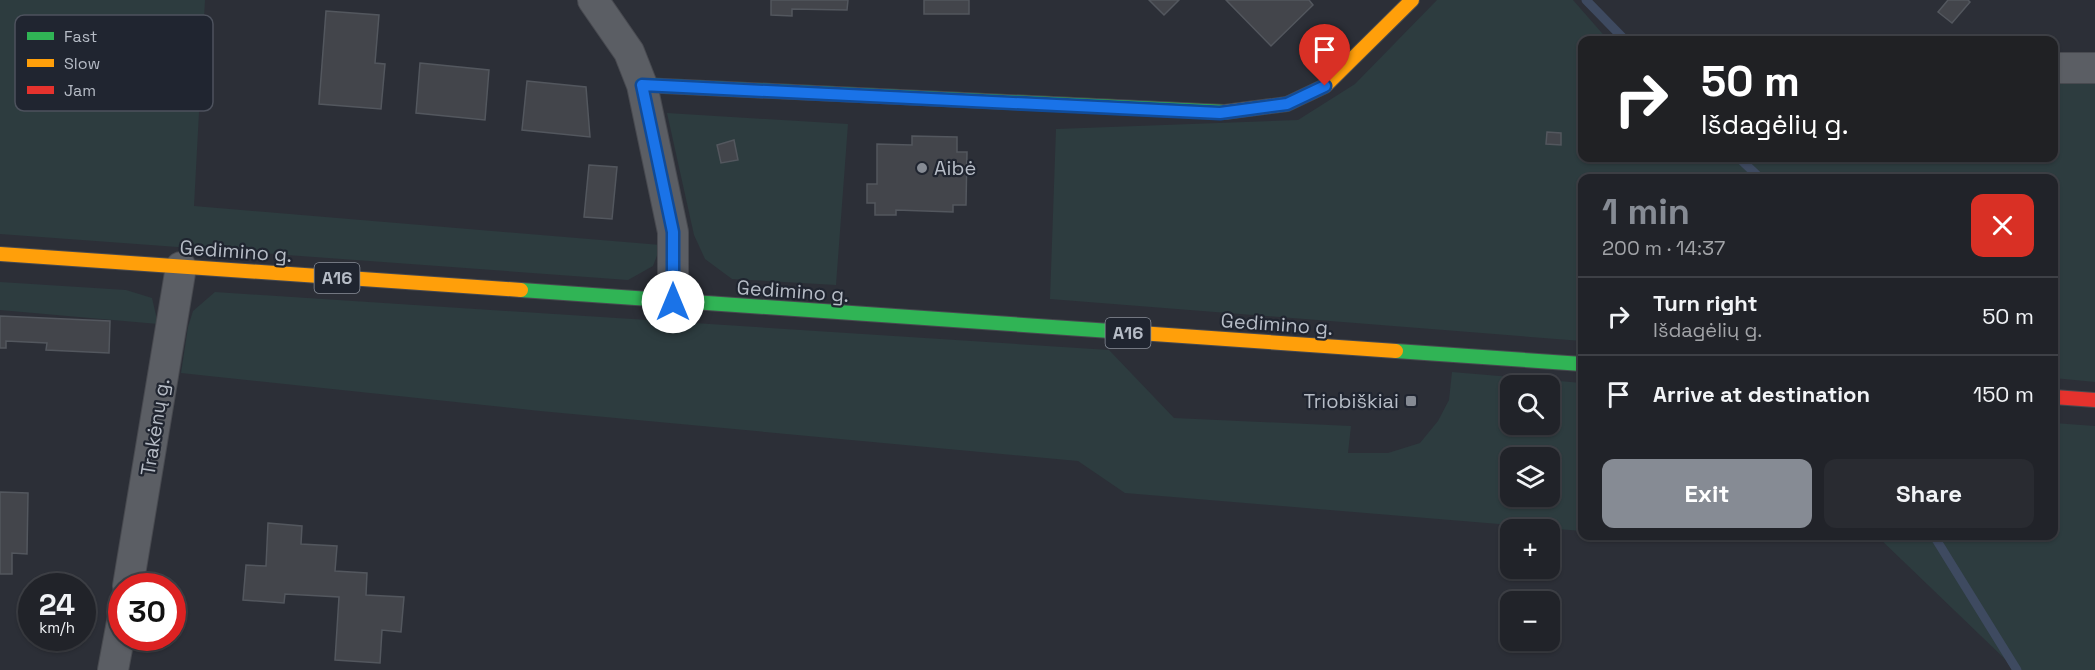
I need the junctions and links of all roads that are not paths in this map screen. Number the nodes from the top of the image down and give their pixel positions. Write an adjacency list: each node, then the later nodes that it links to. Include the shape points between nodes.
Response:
1 (593, 0): 5 (street, via 629,52)
2 (1412, 0): 5 (main road, via 1325,86 1287,104 1220,113)
3 (2058, 68): 4 (street)
4 (2095, 68)
5 (642, 85): 8 (street, via 673,232)
6 (0, 255): 7 (main road, Gedimino g. / A16)
7 (181, 267): 8 (main road, Gedimino g. / A16); 12 (street, Trakėnų g.)
8 (673, 302): 9 (main road, Gedimino g. / A16)
9 (1578, 364)
10 (2058, 397): 11 (main road)
11 (2095, 400)
12 (130, 573)
13 (117, 651): 14 (street)
14 (113, 670)

